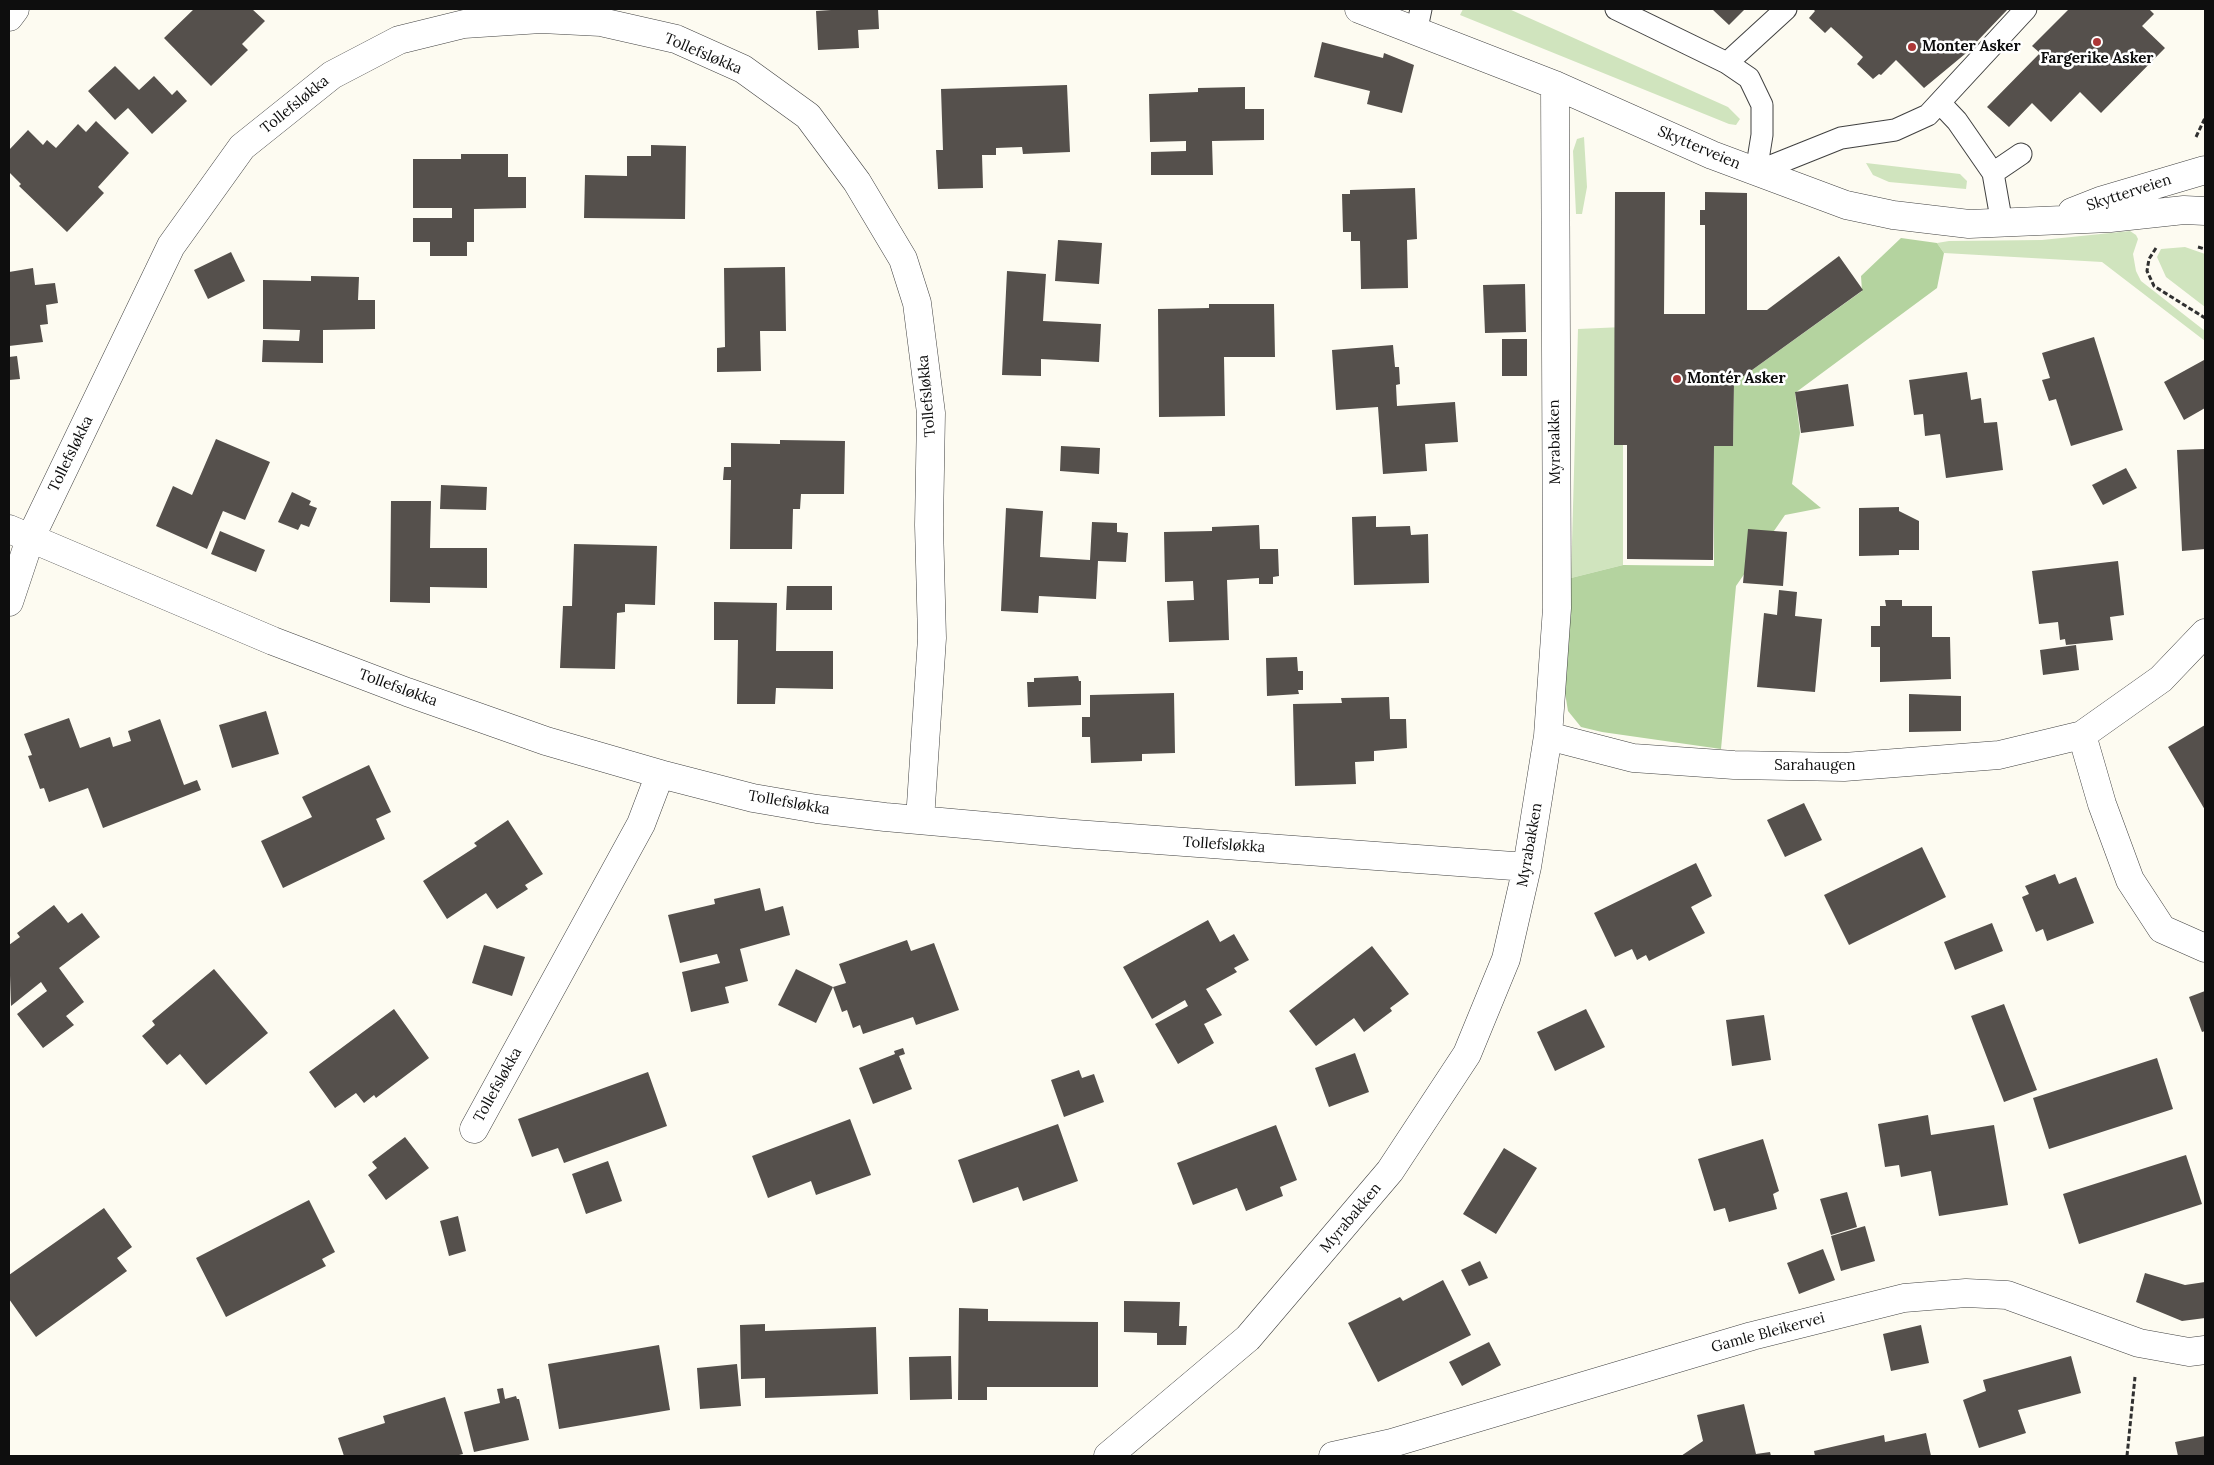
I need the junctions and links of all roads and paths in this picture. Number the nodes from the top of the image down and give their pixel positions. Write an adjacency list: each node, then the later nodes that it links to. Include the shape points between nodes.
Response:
1 (15, 9): 6 (street)
2 (1359, 9): 7 (street, Skytterveien)
3 (1616, 9): 8 (lane)
4 (1786, 9): 8 (lane)
5 (2026, 9): 10 (lane)
6 (9, 17)
7 (1419, 21): 9 (street, Skytterveien)
8 (1727, 64): 13 (lane, via 1749,78 1762,105 1762,135)
9 (1554, 85): 13 (street, Skytterveien); 26 (street, Myrabakken, via 1557,608)
10 (1940, 103): 13 (lane, via 1928,115 1895,130 1841,138); 14 (lane, via 1957,121)
11 (2022, 154): 14 (lane)
12 (2205, 170): 16 (street, Skytterveien, via 2100,201)
13 (1756, 172): 17 (street, Skytterveien, via 1846,204 1892,215 1969,224)
14 (1993, 173): 17 (lane)
15 (2205, 211): 16 (street, Skytterveien)
16 (2054, 219): 17 (street, Skytterveien)
17 (2002, 224)
18 (2161, 245): 21 (path, via 2155,248 2149,259 2147,271 2154,286)
19 (2190, 245): 20 (path)
20 (2205, 249)
21 (2205, 318)
22 (19, 534): 23 (street, Tollefsløkka); 27 (street, Tollefsløkka, via 273,641 407,692 546,741); 28 (street, Tollefsløkka, via 171,246 242,147 332,75 399,40 464,24 541,19 601,22 676,39 743,69 808,116 862,190 903,259 917,302 931,413 932,638)
23 (9, 602)
24 (2205, 633): 25 (street, Sarahaugen, via 2161,679)
25 (2082, 735): 26 (street, Sarahaugen, via 1999,755 1844,767 1734,765 1633,758); 30 (street, via 2102,804 2130,880 2162,929)
26 (1548, 736): 29 (street, Myrabakken)
27 (660, 774): 28 (street, Tollefsløkka, via 753,798); 31 (street, Tollefsløkka, via 641,824)
28 (920, 820): 29 (street, Tollefsløkka)
29 (1527, 867): 34 (street, Myrabakken, via 1506,959 1467,1054 1390,1171 1248,1338)
30 (2205, 948)
31 (474, 1129)
32 (2139, 1343): 33 (street, Gamle Bleikervei, via 2189,1352); 35 (street, Gamle Bleikervei, via 2007,1295 1904,1298 1752,1336 1392,1443); 36 (path)
33 (2205, 1350)
34 (1108, 1456)
35 (1333, 1456)
36 (2127, 1456)

